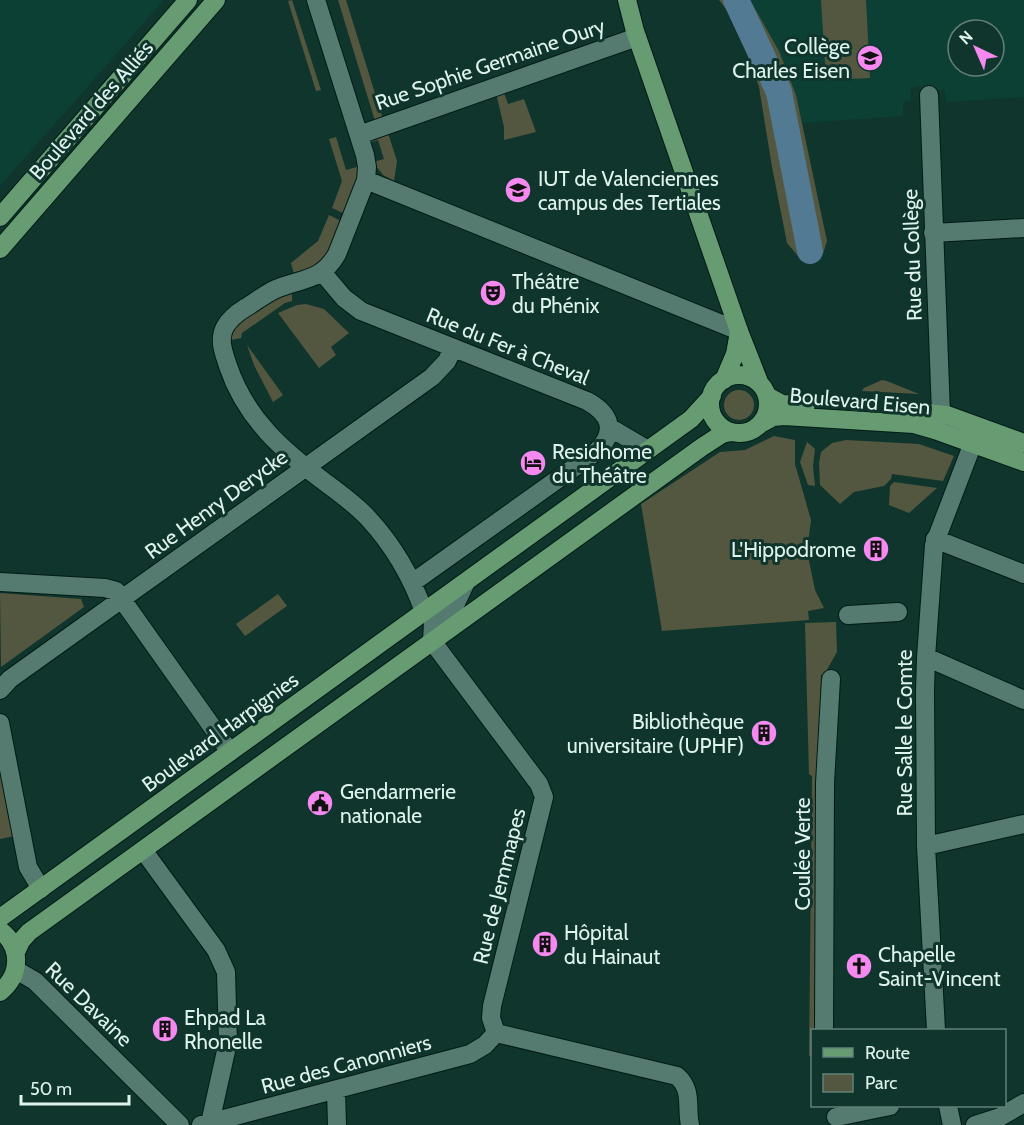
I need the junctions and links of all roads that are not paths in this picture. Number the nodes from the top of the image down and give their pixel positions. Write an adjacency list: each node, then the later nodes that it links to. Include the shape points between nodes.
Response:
1 (188, 0): 9 (main road, Boulevard des Alliés)
2 (216, 0): 12 (main road, Boulevard des Alliés)
3 (316, 0): 7 (street)
4 (627, 0): 5 (main road)
5 (637, 37): 7 (street, Rue Sophie Germaine Oury); 14 (main road)
6 (929, 95): 11 (street, Rue du Collège)
7 (359, 135): 8 (street)
8 (366, 180): 13 (street, via 337,255); 14 (street)
9 (0, 217)
10 (1024, 228): 11 (street)
11 (933, 233): 19 (street, Rue du Collège)
12 (0, 249)
13 (322, 272): 15 (street, Rue du Fer à Cheval, via 361,311); 27 (street, via 265,295 231,318 222,338 232,378 246,405 278,445)
14 (739, 330): 16 (main road, via 735,354); 17 (main road)
15 (453, 348): 21 (street, Rue du Fer à Cheval, via 587,400 603,412); 27 (street, Rue Henry Derycke, via 436,373)
16 (724, 380): 17 (main road, via 742,375); 18 (main road)
17 (763, 389): 19 (main road, Boulevard Eisen, via 775,401 786,404); 20 (main road, via 767,412)
18 (712, 396): 22 (main road, via 714,418); 25 (main road, Boulevard Harpignies, via 694,416)
19 (941, 413): 24 (main road, Boulevard Eisen)
20 (760, 424): 22 (main road, via 746,432); 23 (main road, Boulevard Eisen, via 780,416 914,424)
21 (609, 427): 25 (street); 32 (street, via 596,452)
22 (730, 432): 37 (main road, via 714,438)
23 (973, 443): 26 (main road, Boulevard Eisen); 28 (street, Rue Salle le Comte)
24 (1024, 443)
25 (648, 450): 31 (main road, Boulevard Harpignies)
26 (1024, 462)
27 (305, 467): 32 (street, via 369,520); 33 (street, Rue Henry Derycke)
28 (935, 539): 29 (street); 38 (street, Rue Salle le Comte)
29 (1024, 574)
30 (0, 582): 33 (street, via 105,588 116,591)
31 (466, 582): 34 (main road, Boulevard Harpignies); 37 (street, Boulevard Harpignies, via 455,605 433,622)
32 (412, 583): 34 (street)
33 (123, 599): 40 (street, Rue Henry Derycke); 43 (street)
34 (424, 612): 43 (main road, Boulevard Harpignies)
35 (898, 612): 36 (street)
36 (848, 615)
37 (432, 641): 46 (main road); 55 (street, Rue de Jemmapes, via 543,792 492,1006)
38 (926, 657): 41 (street); 45 (street, Rue Salle le Comte)
39 (831, 679): 53 (street, Coulée Verte, via 825,783)
40 (0, 690)
41 (1024, 700)
42 (0, 723): 47 (street, via 28,867)
43 (230, 752): 47 (main road, Boulevard Harpignies)
44 (1024, 824): 45 (street)
45 (926, 846): 54 (street, Rue Salle le Comte)
46 (143, 850): 50 (main road, via 29,932 21,941); 61 (street, via 216,950 226,972 228,1041)
47 (41, 889): 48 (main road, Boulevard Harpignies)
48 (0, 918)
49 (0, 930): 50 (main road, via 10,939)
50 (16, 961): 51 (main road); 62 (street, Rue Davaine)
51 (3, 990): 52 (main road)
52 (0, 1006)
53 (824, 1029)
54 (936, 1029)
55 (496, 1033): 56 (street, Rue des Canonniers, via 470,1054); 64 (street, via 677,1076 688,1092)
56 (336, 1090): 61 (street, Rue des Canonniers); 63 (street)
57 (1024, 1103): 66 (street)
58 (885, 1107): 60 (street)
59 (948, 1107): 65 (street)
60 (836, 1116)
61 (206, 1124)
62 (180, 1125)
63 (337, 1125)
64 (690, 1125)
65 (952, 1125)
66 (975, 1125)

